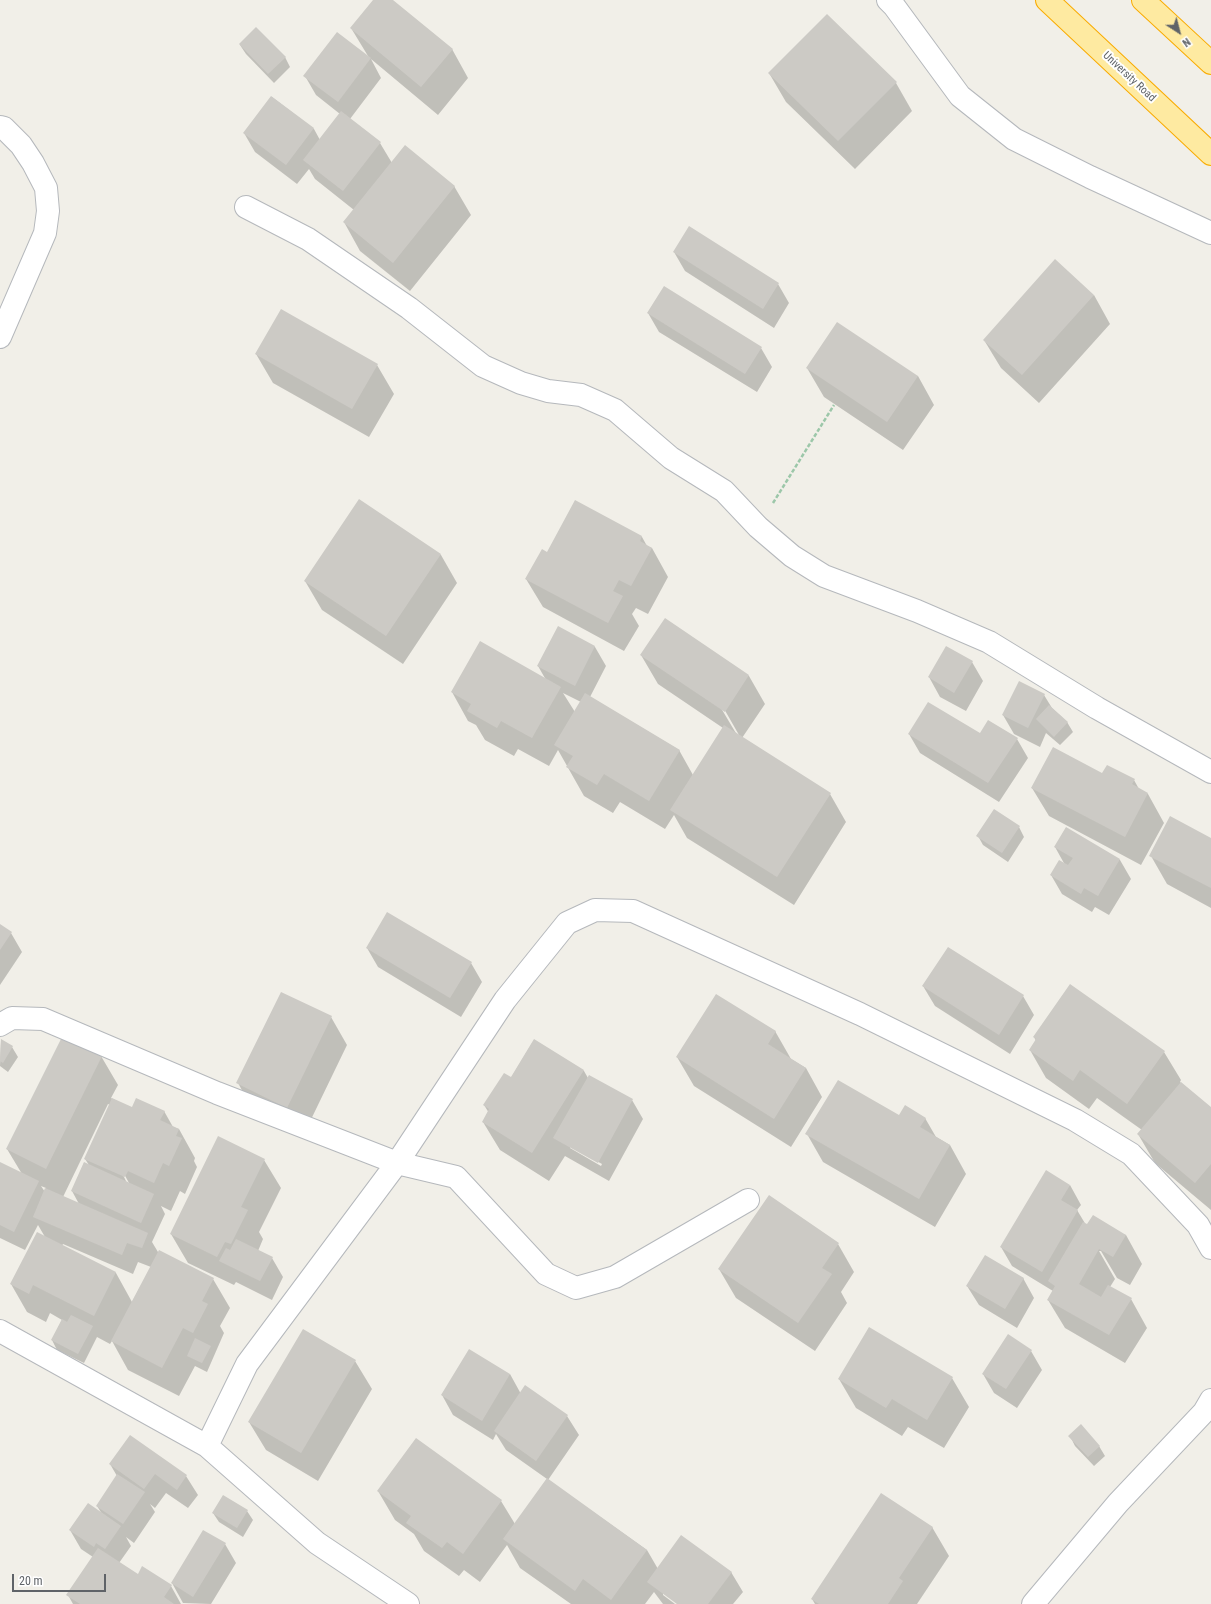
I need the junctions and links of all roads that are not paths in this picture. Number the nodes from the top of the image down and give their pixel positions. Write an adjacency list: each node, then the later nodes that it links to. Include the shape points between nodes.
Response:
1 (888, 0): 8 (street, via 960,96 1014,139)
2 (1047, 0): 6 (highway, University Road)
3 (1143, 0): 4 (highway)
4 (1211, 62)
5 (0, 127): 9 (street, via 21,145 33,163 46,188 48,211 45,233)
6 (1211, 154)
7 (246, 207): 10 (street, via 308,239 409,308 483,366 521,383 548,391 581,395 615,410 671,458 724,491 758,527 792,556 824,576 917,611 989,642 1097,708)
8 (1211, 233)
9 (0, 337)
10 (1211, 772)
11 (0, 1025): 12 (street, via 12,1018 43,1019 217,1092)
12 (397, 1163): 13 (street, via 456,1178 546,1274 576,1288 615,1277); 14 (street, via 505,1000 567,923 595,910 633,911 860,1014 1075,1120 1131,1154 1198,1225); 17 (street, via 247,1364)
13 (748, 1200)
14 (1211, 1248)
15 (0, 1331): 17 (street)
16 (1211, 1400): 19 (street, via 1204,1412 1118,1504)
17 (207, 1446): 18 (street, via 317,1544)
18 (408, 1604)
19 (1033, 1604)

